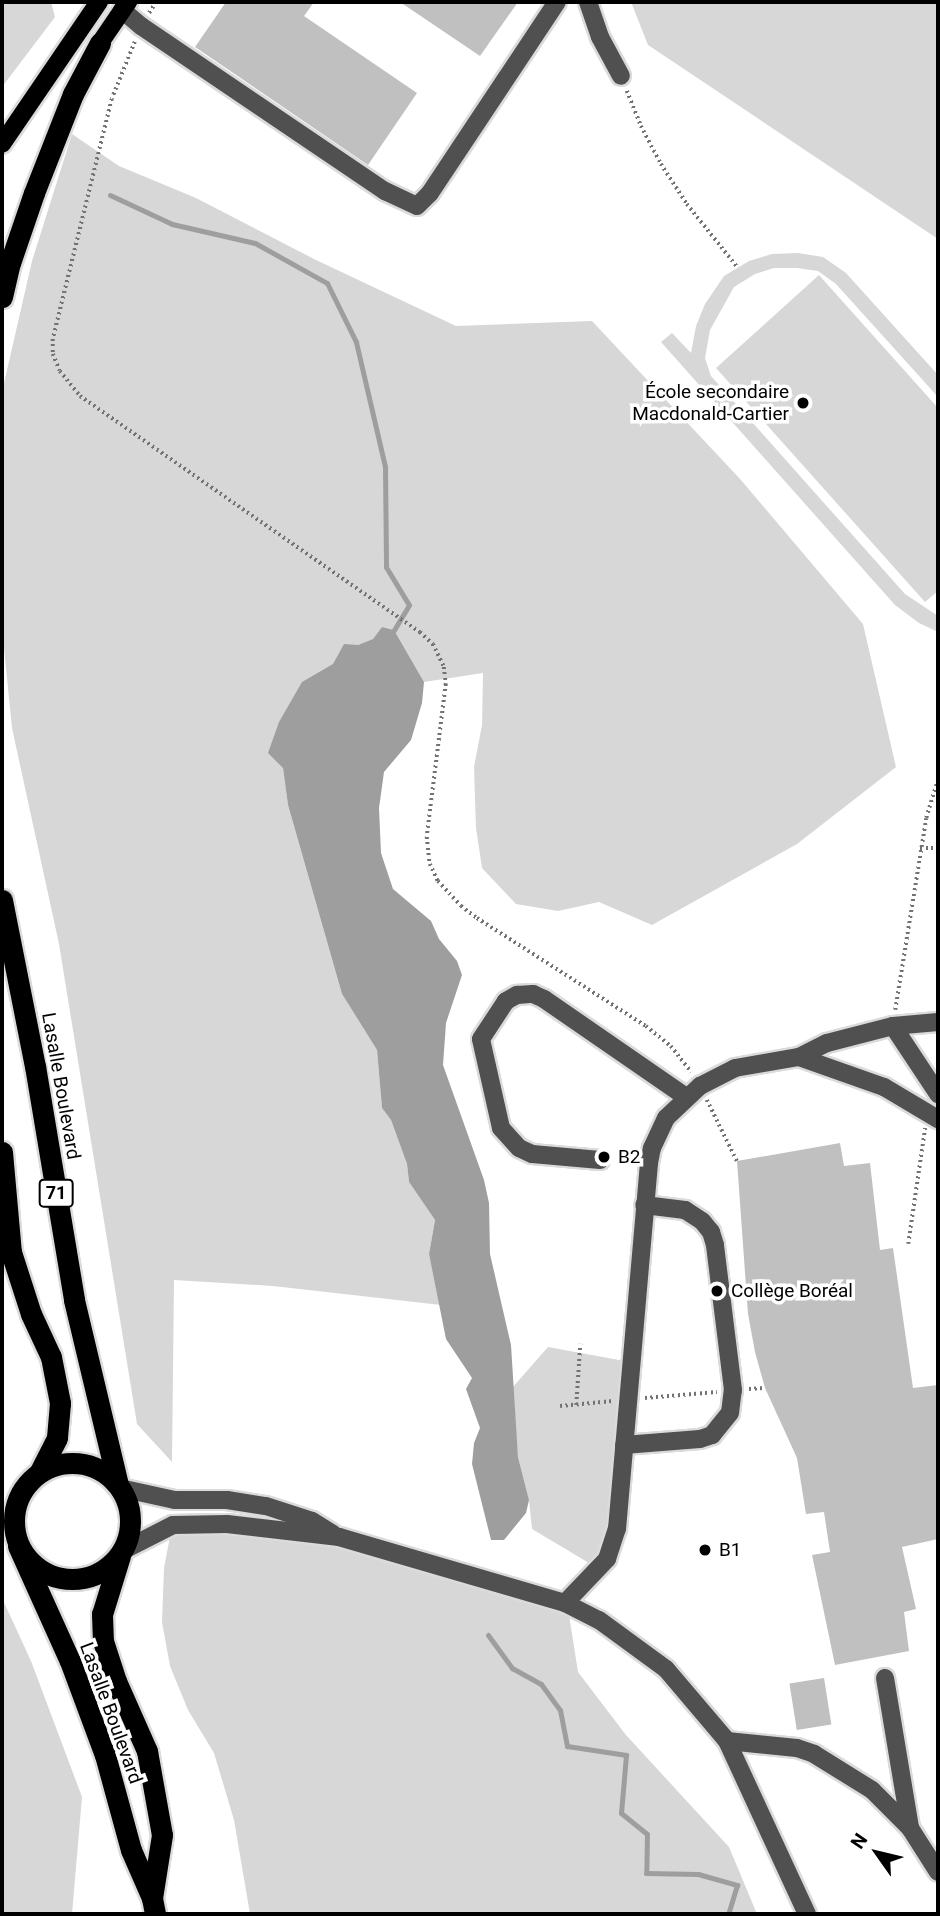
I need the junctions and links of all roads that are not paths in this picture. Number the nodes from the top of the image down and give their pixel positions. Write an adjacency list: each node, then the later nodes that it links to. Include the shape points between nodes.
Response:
1 (99, 2): 7 (main road)
2 (557, 2): 4 (street, via 417,206 385,191 141,26)
3 (587, 2): 6 (street)
4 (125, 6): 5 (main road)
5 (100, 43): 8 (highway, via 73,94 34,193 9,262)
6 (621, 76)
7 (2, 144)
8 (2, 297)
9 (2, 900): 21 (highway, Lasalle Boulevard / 71, via 74,1300)
10 (938, 1022): 11 (street)
11 (893, 1026): 12 (street, via 827,1043); 14 (street)
12 (799, 1058): 13 (street, via 735,1068); 15 (street, via 884,1087)
13 (692, 1091): 17 (street, via 544,999 525,994 506,1001 481,1039 501,1128 519,1148 532,1154); 18 (street, via 666,1118 652,1148)
14 (938, 1094)
15 (933, 1116)
16 (2, 1152): 20 (highway, via 11,1252 51,1357 60,1403 57,1438)
17 (600, 1160)
18 (644, 1205): 19 (street); 19 (street, via 685,1210 710,1232 733,1390 730,1413 712,1435)
19 (624, 1445): 25 (street, via 613,1545 598,1571)
20 (39, 1473): 21 (highway, via 64,1464 90,1465); 23 (highway, via 27,1484 14,1513)
21 (119, 1486): 22 (street, via 175,1500 266,1506 312,1521); 24 (highway, via 131,1519)
22 (339, 1537): 24 (street, via 227,1524 173,1525); 25 (street)
23 (18, 1546): 24 (highway, via 41,1571 75,1580 108,1568); 30 (highway, Lasalle Boulevard, via 70,1661)
24 (121, 1553): 30 (highway, Lasalle Boulevard, via 102,1614 103,1641 149,1763 162,1835)
25 (565, 1603): 27 (street, via 599,1620 666,1669)
26 (885, 1678): 28 (street)
27 (727, 1741): 28 (street, via 814,1754 872,1790); 31 (street)
28 (910, 1828): 29 (street)
29 (938, 1872)
30 (153, 1906)
31 (807, 1914)

